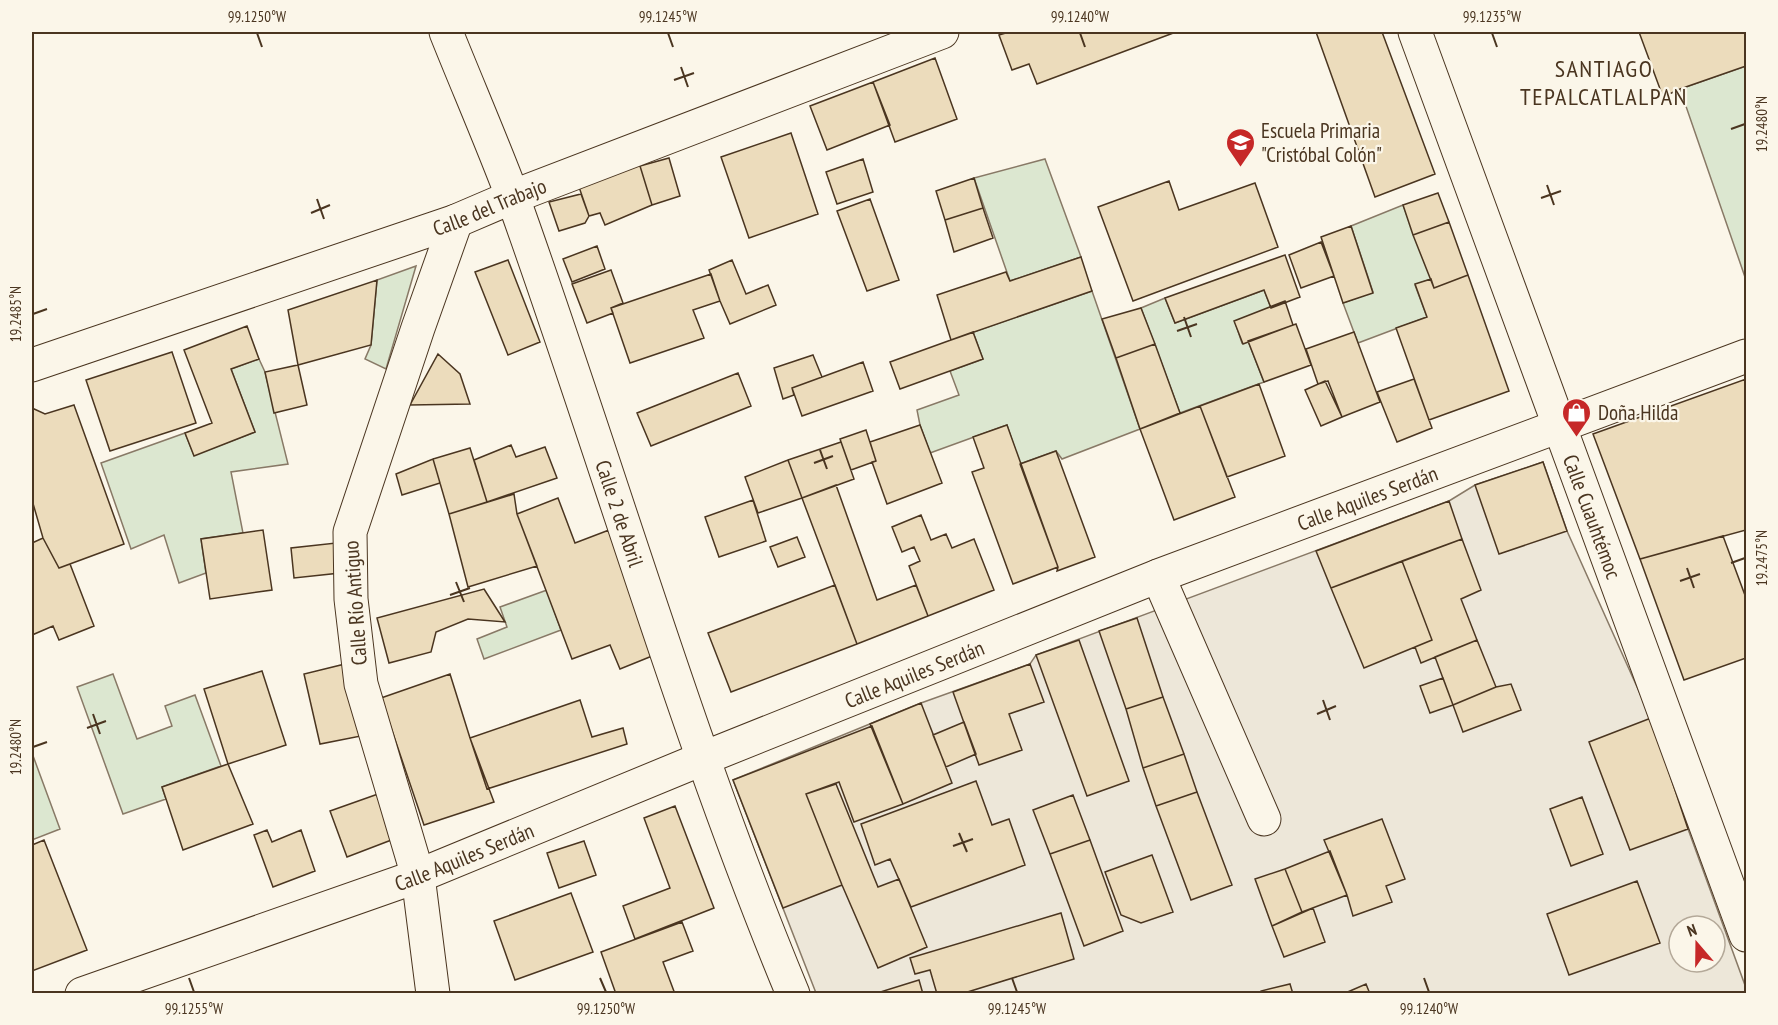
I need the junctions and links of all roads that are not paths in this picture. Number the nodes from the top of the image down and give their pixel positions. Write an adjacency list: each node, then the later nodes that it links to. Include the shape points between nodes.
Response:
1 (446, 32): 4 (street, Calle 2 de Abril)
2 (942, 32): 4 (street, Calle del Trabajo)
3 (1415, 32): 8 (street, Calle Cuauhtémoc)
4 (512, 197): 5 (street, Calle del Trabajo); 10 (street, Calle 2 de Abril)
5 (456, 221): 7 (street, Calle del Trabajo); 12 (street, Calle Río Antiguo, via 350,532 351,599 361,684)
6 (1746, 356): 8 (street, Calle Aquiles Serdán)
7 (32, 365)
8 (1559, 425): 9 (street, Calle Aquiles Serdán); 13 (street, Calle Cuauhtémoc)
9 (1158, 576): 10 (street, Calle Aquiles Serdán); 11 (street)
10 (704, 758): 12 (street, Calle Aquiles Serdán); 16 (street, Calle 2 de Abril)
11 (1264, 819)
12 (418, 876): 14 (street, Calle Aquiles Serdán); 15 (street, Calle Río Antiguo)
13 (1746, 935)
14 (82, 993)
15 (433, 993)
16 (793, 993)

